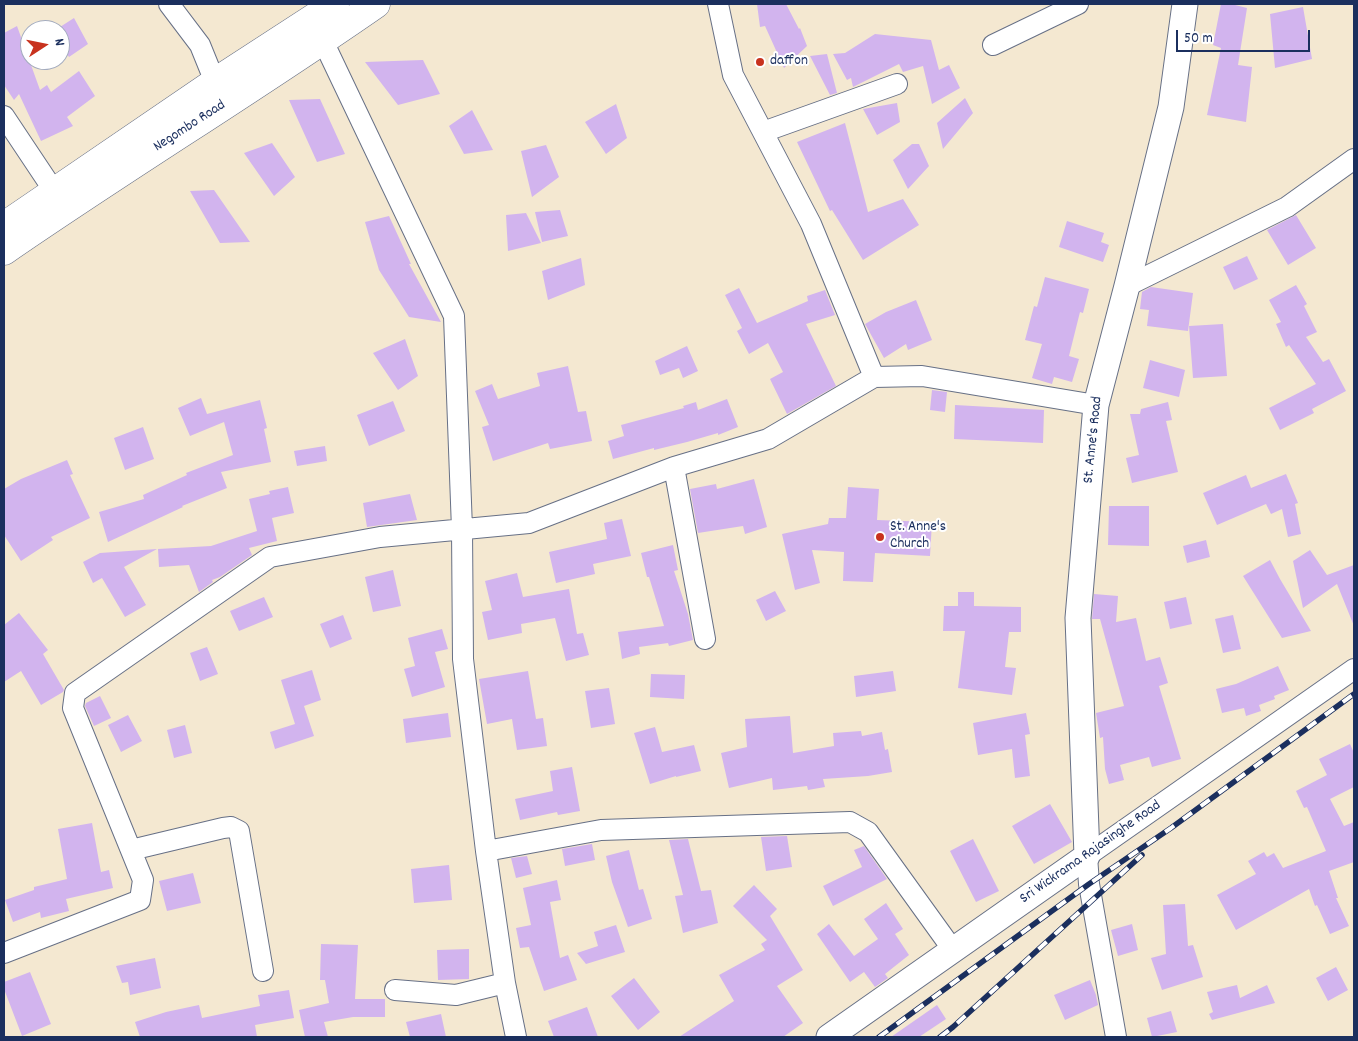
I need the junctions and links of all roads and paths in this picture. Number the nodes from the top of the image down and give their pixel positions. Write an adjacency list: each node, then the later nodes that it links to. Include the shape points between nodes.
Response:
1 (169, 4): 9 (street, via 200,45)
2 (335, 4): 7 (highway, Negombo Road)
3 (376, 4): 7 (highway, Negombo Road)
4 (718, 4): 12 (street, via 734,75)
5 (1078, 4): 8 (street)
6 (1185, 4): 17 (main road, St. Anne's Road, via 1171,108)
7 (317, 31): 9 (highway, Negombo Road); 16 (highway, Negombo Road); 21 (street, via 454,316)
8 (993, 45)
9 (215, 82): 14 (highway, Negombo Road)
10 (897, 84): 12 (street)
11 (4, 116): 14 (street)
12 (763, 132): 18 (street, via 811,224)
13 (1354, 159): 17 (street, via 1287,207)
14 (54, 191): 15 (highway, Negombo Road)
15 (4, 226)
16 (4, 251)
17 (1127, 286): 19 (main road, St. Anne's Road)
18 (874, 377): 19 (street, via 922,376); 20 (street, via 768,439)
19 (1096, 405): 26 (main road, St. Anne's Road, via 1078,618)
20 (674, 467): 21 (street, via 529,523); 22 (street)
21 (462, 530): 24 (street, via 380,537 270,557 75,693 73,708); 25 (street, via 463,659)
22 (705, 639)
23 (1354, 669): 26 (street, Sri Wickrama Rajasinghe Road)
24 (131, 850): 28 (street, via 143,880 140,900); 29 (street, via 223,828 239,831)
25 (486, 851): 27 (street, via 601,830 850,822 868,832); 30 (street)
26 (1087, 856): 27 (main road, Sri Wickrama Rajasinghe Road); 34 (street)
27 (953, 950): 33 (main road, Sri Wickrama Rajasinghe Road)
28 (4, 954)
29 (263, 971)
30 (505, 983): 31 (street, via 456,996); 32 (street)
31 (395, 990)
32 (516, 1037)
33 (829, 1037)
34 (1116, 1037)

